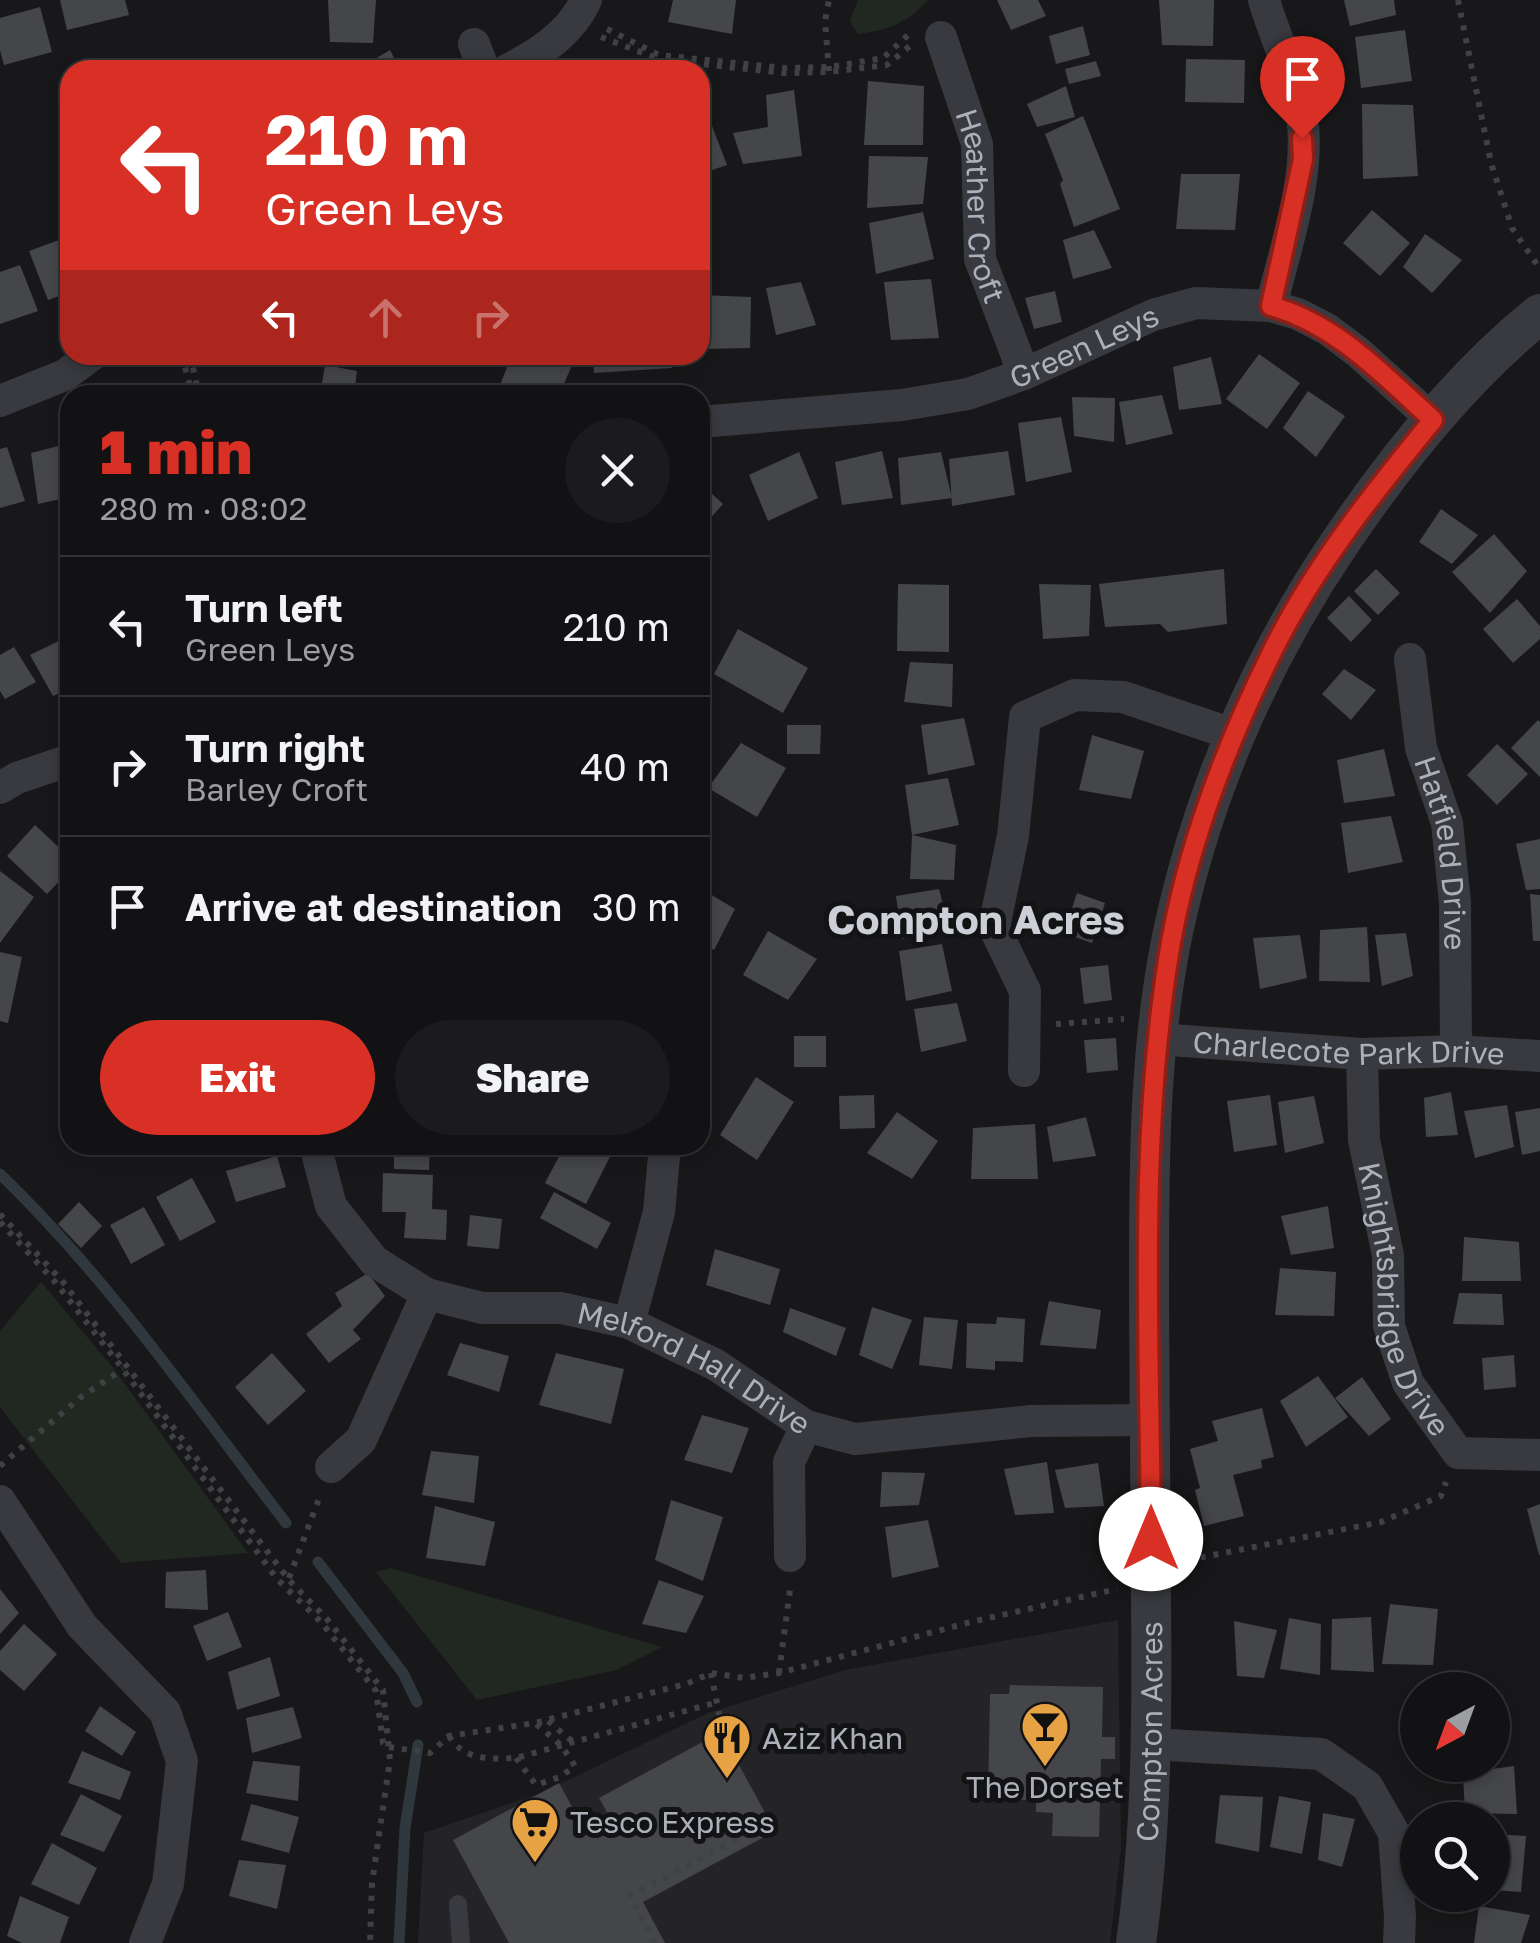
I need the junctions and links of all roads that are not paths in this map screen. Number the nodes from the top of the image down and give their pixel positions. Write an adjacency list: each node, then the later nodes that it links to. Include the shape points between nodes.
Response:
1 (1264, 0): 5 (street, via 1302,118 1303,145)
2 (586, 15): 4 (street)
3 (924, 36): 8 (street, Heather Croft, via 976,144 980,259)
4 (524, 60)
5 (1271, 306): 8 (street, Green Leys, via 1196,303 1153,315); 10 (street, Green Leys, via 1327,329)
6 (1540, 314): 10 (street, Compton Acres)
7 (78, 365): 9 (street)
8 (1024, 374): 11 (street, Green Leys, via 968,394 902,404)
9 (0, 401)
10 (1433, 420): 13 (street, Compton Acres, via 1322,570 1274,647)
11 (710, 421)
12 (1410, 659): 17 (street, Hatfield Drive, via 1421,748 1447,823)
13 (1235, 735): 16 (street, Compton Acres, via 1194,847); 20 (street, via 1123,697 1075,695 1026,716 1013,836 994,927 1025,991)
14 (60, 763): 15 (street)
15 (0, 788)
16 (1158, 1028): 18 (street, Charlecote Park Drive); 25 (street, Compton Acres, via 1149,1188)
17 (1456, 1051): 18 (street, Charlecote Park Drive); 19 (street, Charlecote Park Drive)
18 (1362, 1054): 27 (street, Knightsbridge Drive, via 1364,1140 1388,1255 1389,1326 1408,1383 1458,1452)
19 (1540, 1056)
20 (1024, 1071)
21 (318, 1155): 23 (street, Melford Hall Drive, via 332,1206 374,1261)
22 (664, 1155): 24 (street, via 659,1212)
23 (427, 1294): 24 (street, Melford Hall Drive, via 482,1308 561,1308); 28 (street, via 361,1440)
24 (629, 1323): 26 (street, Melford Hall Drive, via 716,1365)
25 (1150, 1420): 26 (street, Melford Hall Drive, via 1030,1421 854,1439); 31 (street, Compton Acres)
26 (806, 1426): 30 (street, via 790,1462)
27 (1540, 1454)
28 (331, 1467)
29 (0, 1500): 33 (street, via 82,1626 165,1712 182,1761 168,1884)
30 (790, 1556)
31 (1152, 1744): 35 (street, Compton Acres); 36 (street, via 1321,1754 1367,1786 1394,1832)
32 (458, 1904): 34 (lane)
33 (145, 1943)
34 (462, 1943)
35 (1136, 1943)
36 (1398, 1943)

